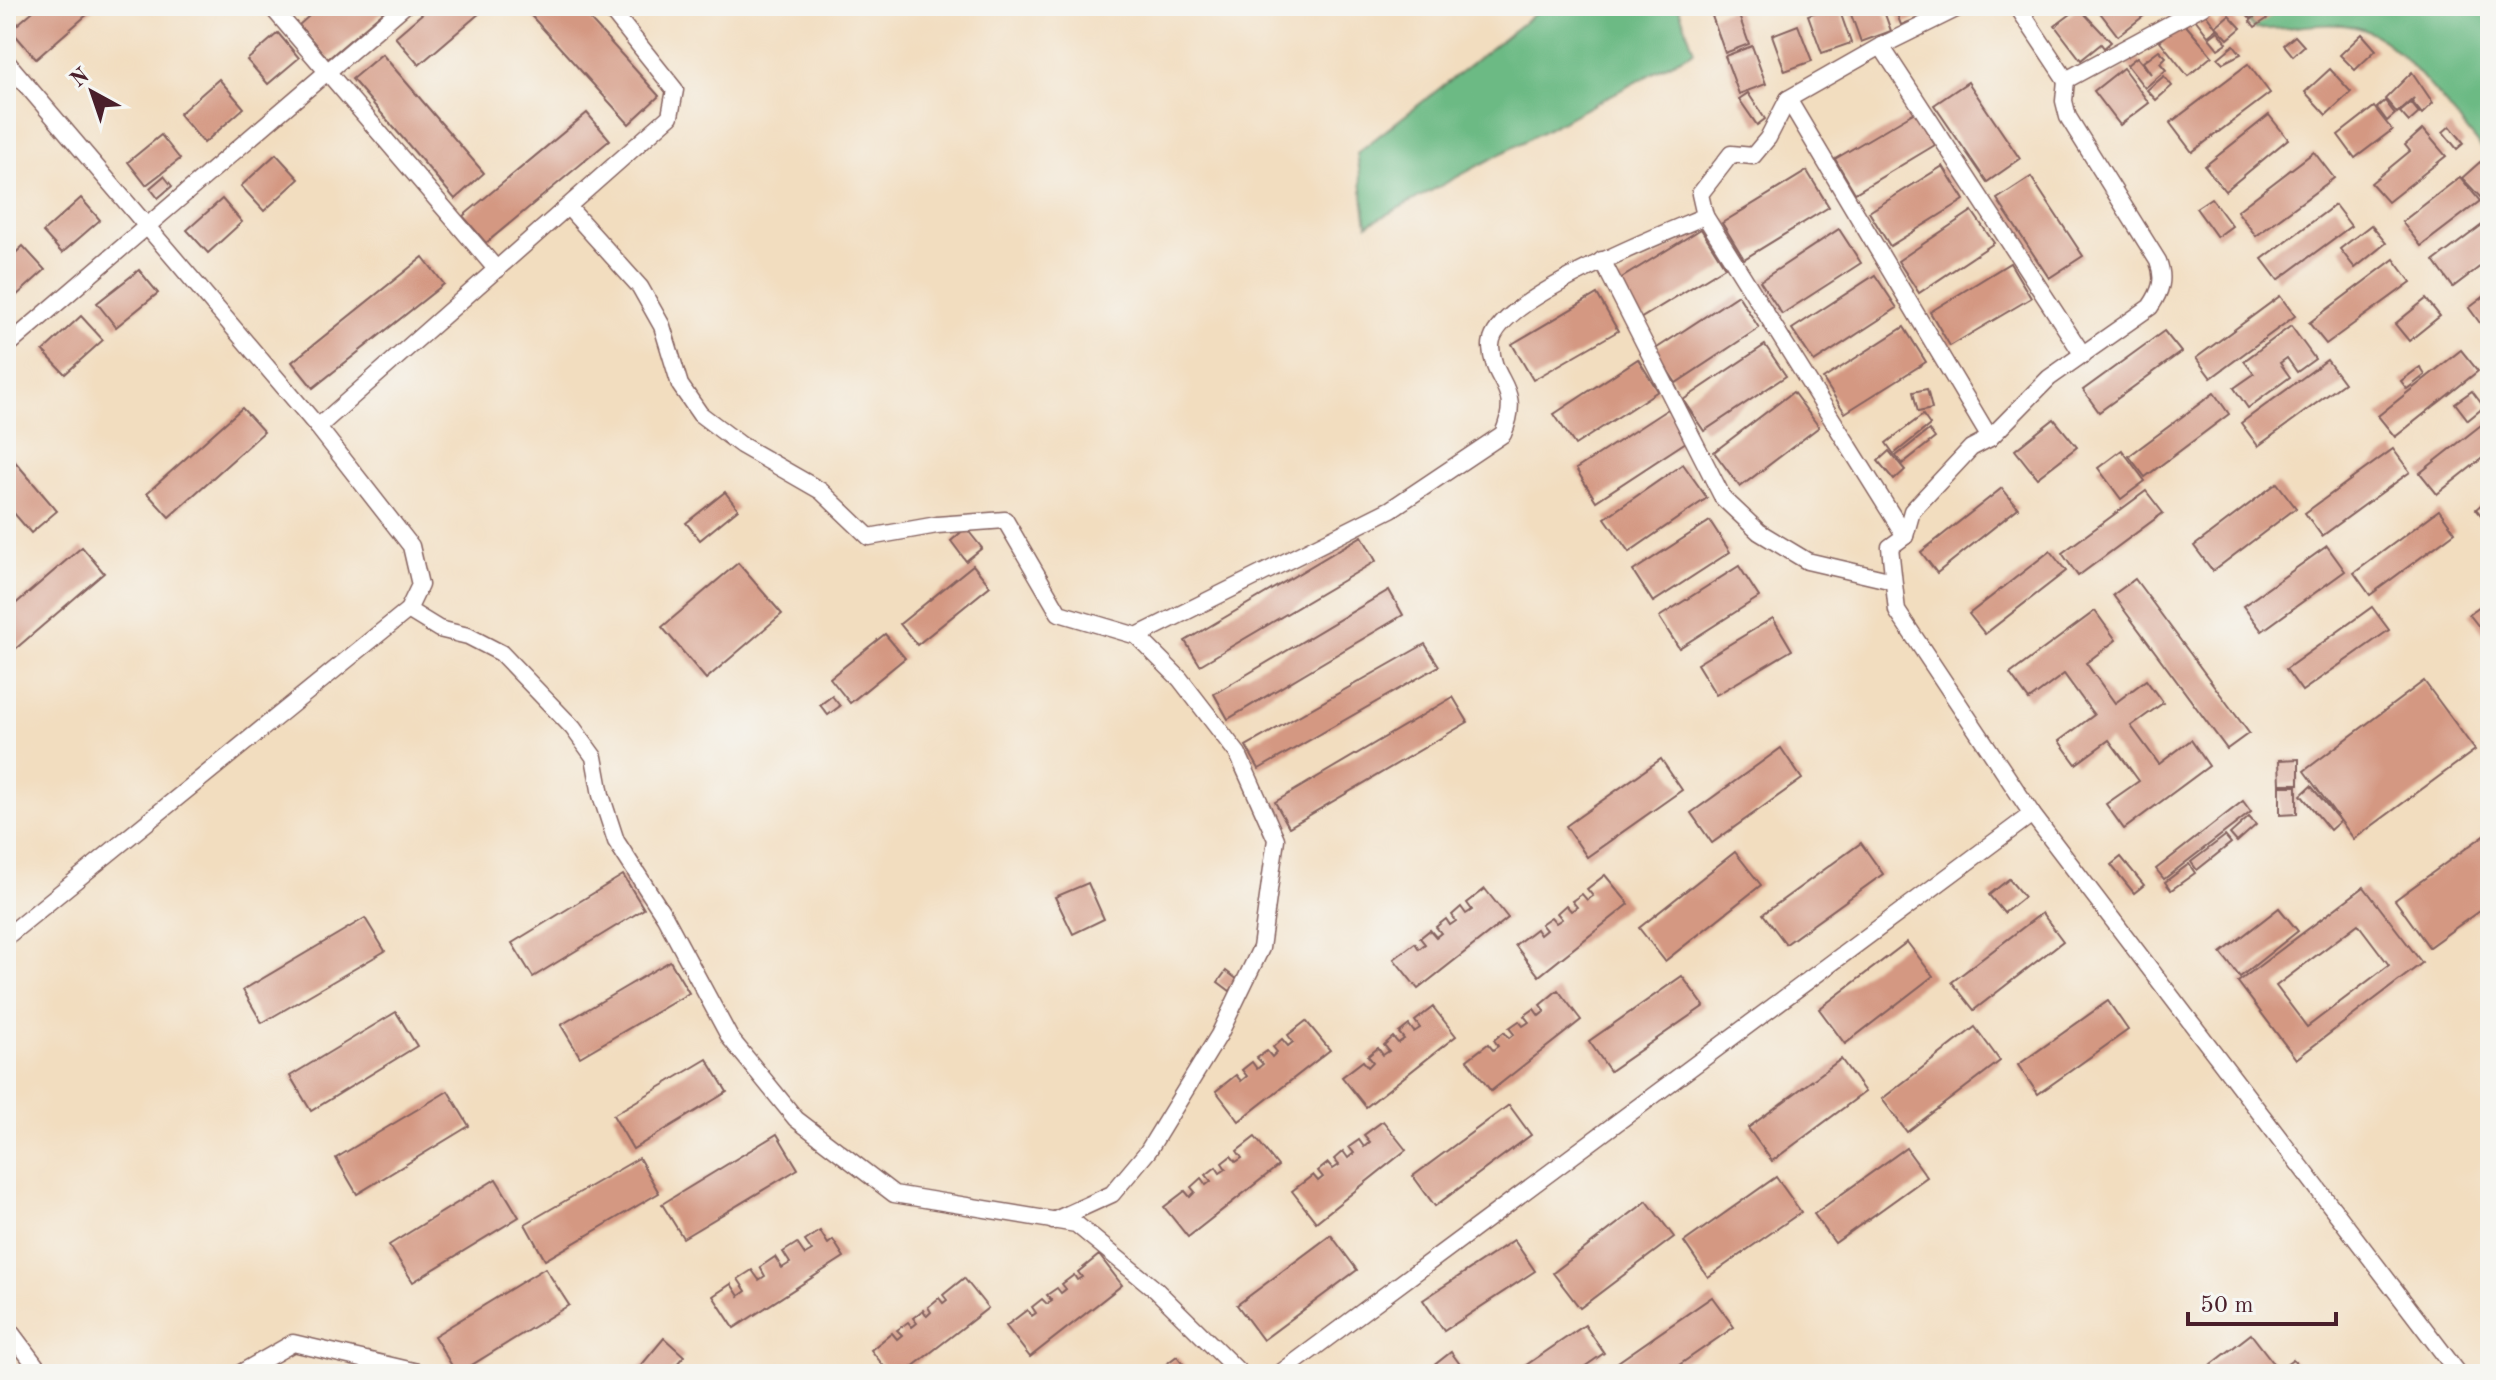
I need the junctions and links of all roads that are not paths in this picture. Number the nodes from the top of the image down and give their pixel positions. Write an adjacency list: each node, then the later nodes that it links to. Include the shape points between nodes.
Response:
1 (271, 6): 9 (street)
2 (404, 6): 9 (street)
3 (608, 6): 12 (street, via 675,90 670,116)
4 (1962, 6): 7 (street)
5 (2017, 6): 10 (street)
6 (2203, 6): 10 (street)
7 (1881, 46): 11 (street); 18 (street)
8 (6, 61): 14 (street)
9 (327, 71): 14 (street); 16 (street)
10 (2066, 80): 18 (street, via 2068,117 2163,275 2150,307)
11 (1788, 99): 13 (street, via 1753,156 1731,154 1700,194); 20 (street)
12 (568, 207): 16 (street); 24 (street, via 640,287 662,326 680,385 700,414 730,438 821,491 869,537 1005,520 1059,613)
13 (1705, 216): 15 (street); 21 (street)
14 (145, 224): 17 (street); 19 (street)
15 (1602, 260): 22 (street, via 1723,498 1759,532 1807,561); 24 (street, via 1511,314 1497,328 1491,346 1511,414 1503,434 1391,509)
16 (497, 270): 19 (street)
17 (6, 347)
18 (2083, 355): 20 (street, via 2049,378)
19 (318, 427): 23 (street, via 411,546 420,585)
20 (1990, 438): 21 (street, via 1971,448 1912,511)
21 (1905, 536): 22 (street, via 1890,547)
22 (1893, 581): 25 (street, via 1897,611 1910,633)
23 (408, 610): 26 (street); 27 (street, via 439,629 501,653 573,728 594,757 616,841 665,917 730,1038 796,1119 894,1194)
24 (1137, 636): 27 (street, via 1180,679 1238,754 1276,839 1261,948 1219,1035 1148,1151 1112,1194)
25 (2032, 814): 33 (street); 34 (street)
26 (6, 937)
27 (1053, 1221): 32 (street, via 1076,1224 1156,1290)
28 (6, 1326): 29 (street)
29 (42, 1374)
30 (239, 1374): 31 (street, via 293,1343)
31 (426, 1374)
32 (1241, 1374)
33 (1279, 1374)
34 (2459, 1374)

